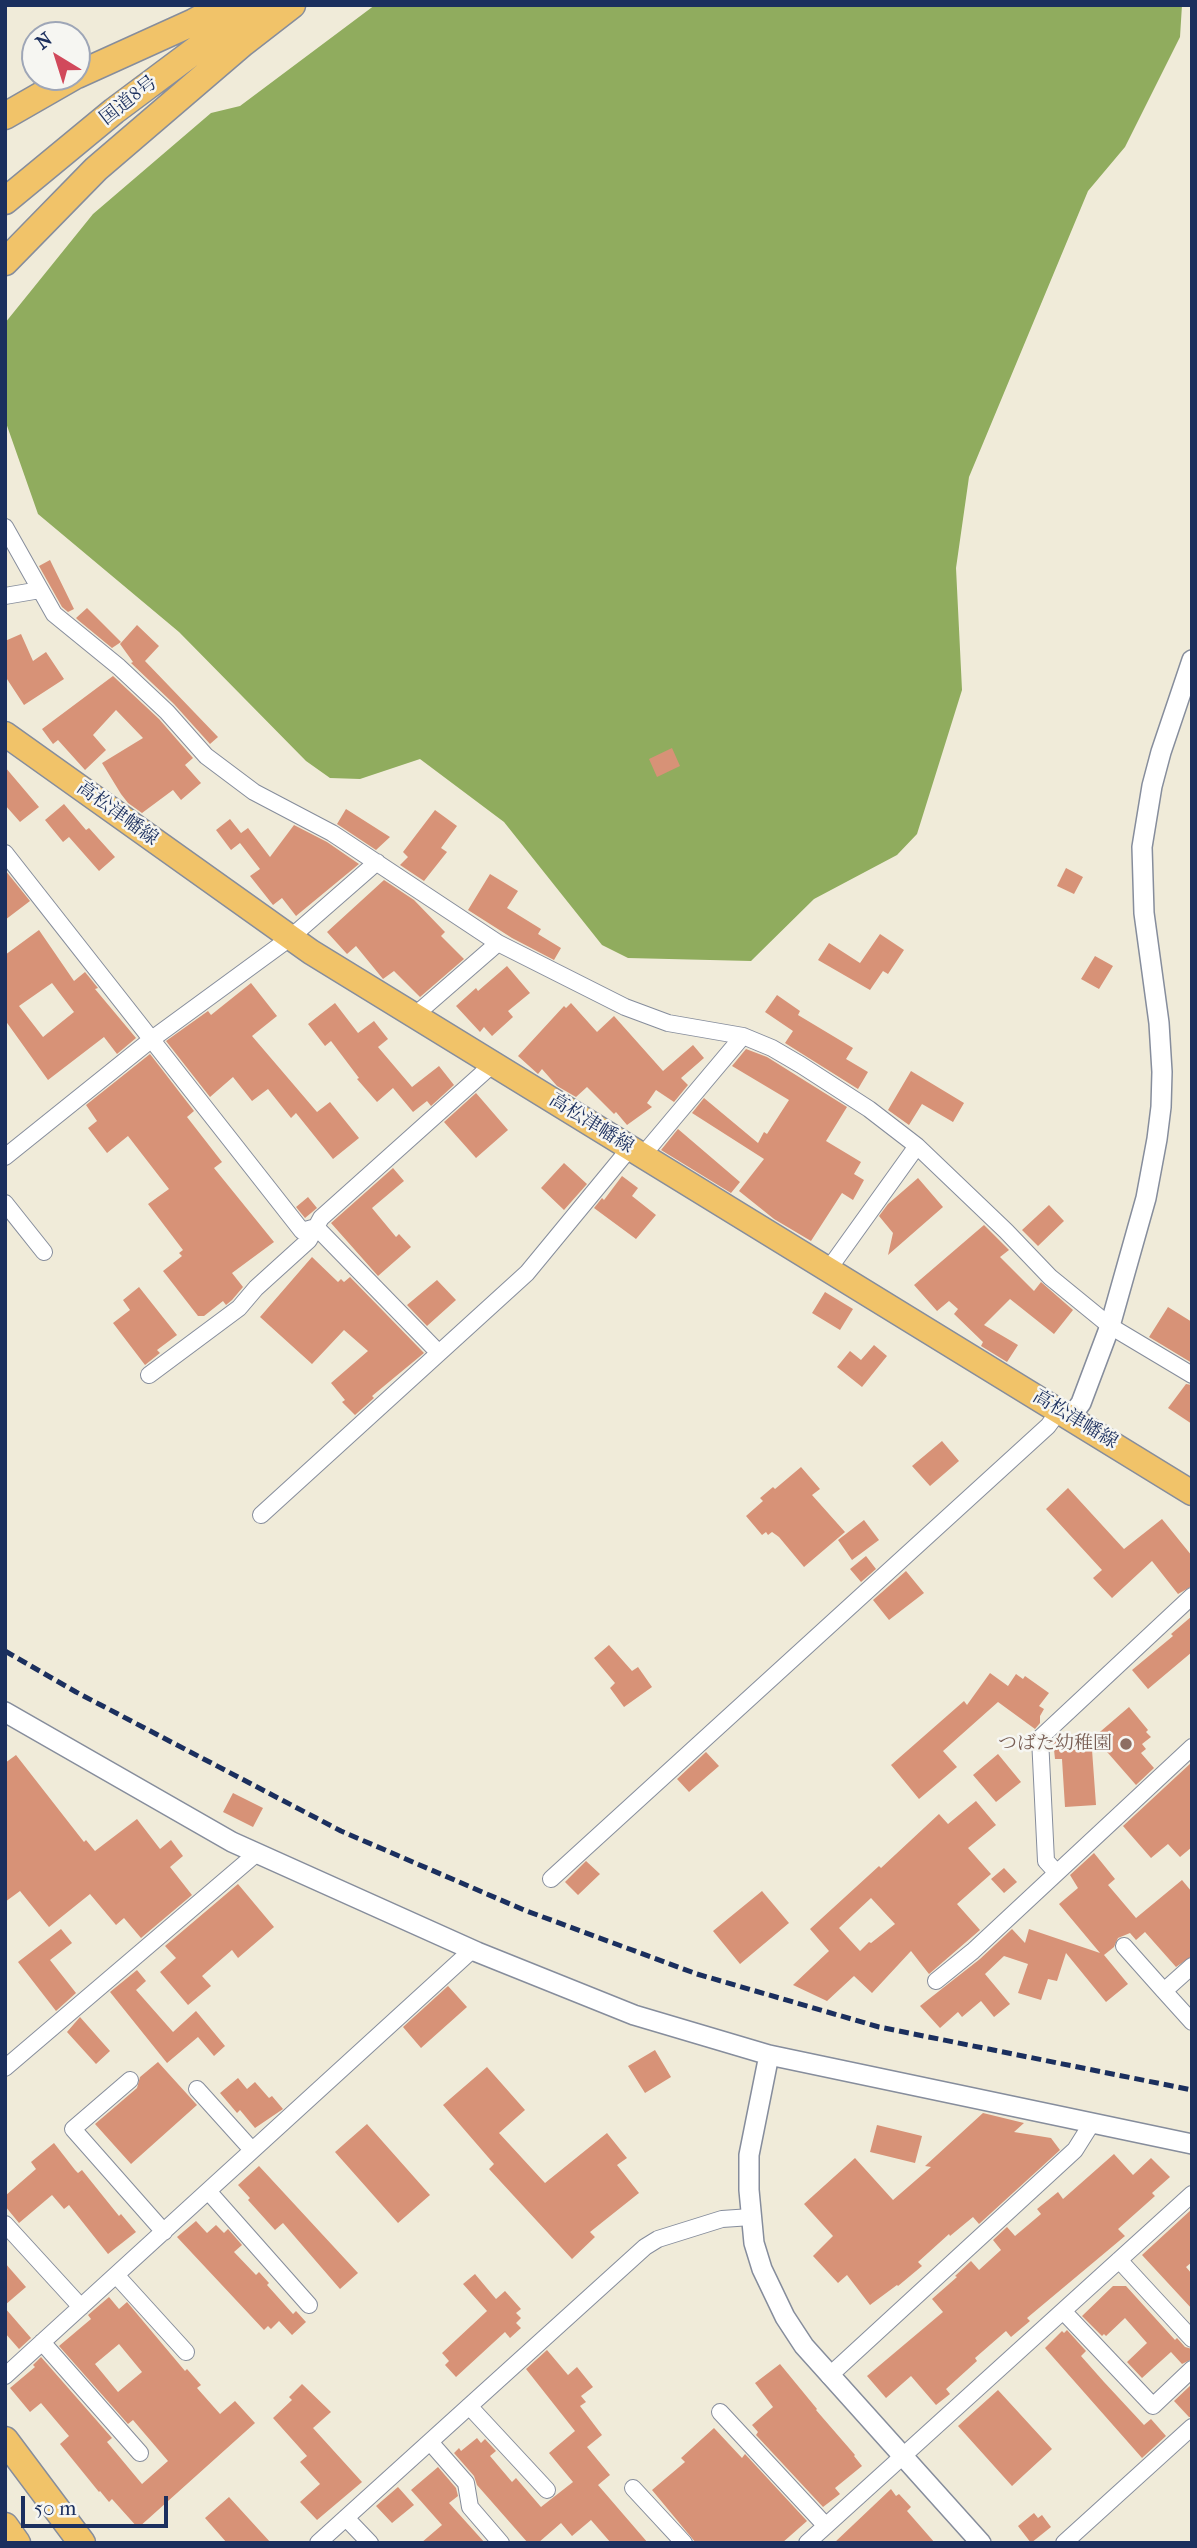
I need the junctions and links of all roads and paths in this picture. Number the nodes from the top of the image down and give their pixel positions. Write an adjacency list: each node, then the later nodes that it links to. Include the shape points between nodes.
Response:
1 (225, 5): 4 (highway)
2 (256, 5): 7 (highway, 国道8号, via 114,111)
3 (292, 5): 8 (highway, via 96,169)
4 (91, 68)
5 (49, 91): 6 (highway)
6 (5, 116)
7 (5, 201)
8 (5, 262)
9 (5, 527): 10 (street)
10 (40, 590): 11 (street); 15 (street, via 54,614 119,667 206,756 254,792)
11 (5, 596)
12 (1192, 660): 29 (street, via 1161,752 1142,847 1144,913 1159,1023 1161,1107 1146,1198)
13 (5, 734): 16 (main road, 高松津幡線)
14 (5, 853): 20 (street)
15 (377, 862): 16 (street); 17 (street)
16 (290, 938): 18 (main road, 高松津幡線); 20 (street)
17 (498, 943): 18 (street); 19 (street, via 625,1007 668,1023)
18 (414, 1016): 21 (main road, 高松津幡線)
19 (743, 1036): 22 (street, via 801,1065 869,1108); 23 (street)
20 (152, 1040): 24 (street); 26 (street, via 302,1231)
21 (493, 1064): 23 (main road, 高松津幡線); 26 (street, via 321,1217)
22 (917, 1146): 28 (street); 29 (street, via 1050,1277)
23 (636, 1152): 28 (main road, 高松津幡線); 30 (street, via 527,1273)
24 (5, 1157)
25 (5, 1203): 27 (street)
26 (316, 1227): 30 (street); 32 (street, via 309,1240 239,1308)
27 (44, 1252)
28 (828, 1270): 33 (main road, 高松津幡線)
29 (1110, 1326): 31 (street); 33 (street, via 1082,1403)
30 (439, 1353): 35 (street)
31 (1192, 1374)
32 (149, 1375)
33 (1064, 1415): 34 (main road, 高松津幡線); 41 (street)
34 (1191, 1491)
35 (261, 1515)
36 (1192, 1596): 40 (street, via 1040,1738 1046,1861)
37 (5, 1712): 39 (street)
38 (1192, 1747): 40 (street)
39 (257, 1853): 43 (street); 49 (street)
40 (1056, 1872): 45 (street)
41 (551, 1879)
42 (1124, 1946): 46 (street)
43 (472, 1950): 48 (street, via 634,2015); 54 (street)
44 (1192, 1966): 46 (street)
45 (936, 1981)
46 (1164, 1991): 47 (street)
47 (1192, 2022)
48 (769, 2055): 52 (street); 57 (street, via 750,2155)
49 (5, 2068)
50 (130, 2080): 59 (street, via 74,2129)
51 (197, 2089): 54 (street)
52 (1092, 2123): 53 (street); 70 (street, via 1075,2150)
53 (1192, 2144)
54 (252, 2150): 55 (street)
55 (208, 2191): 59 (street); 62 (street)
56 (1192, 2194): 60 (street)
57 (751, 2217): 70 (street, via 754,2243 775,2297 804,2346); 71 (street, via 722,2219 658,2239)
58 (5, 2224): 63 (street)
59 (163, 2232): 61 (street)
60 (1119, 2260): 64 (street); 65 (street)
61 (116, 2275): 63 (street); 67 (street)
62 (309, 2305)
63 (81, 2307): 66 (street)
64 (1063, 2311): 68 (street, via 1153,2406); 77 (street)
65 (1192, 2339)
66 (42, 2342): 69 (street); 76 (street)
67 (186, 2352)
68 (1192, 2370)
69 (5, 2376)
70 (829, 2376): 77 (street)
71 (469, 2406): 75 (street); 79 (street)
72 (720, 2412): 81 (street)
73 (1192, 2427): 91 (street)
74 (5, 2440): 84 (highway)
75 (430, 2442): 80 (street); 87 (street, via 466,2483 470,2507)
76 (139, 2453)
77 (903, 2457): 81 (street); 90 (street)
78 (633, 2488): 88 (street)
79 (547, 2490)
80 (346, 2518): 85 (street); 86 (street)
81 (826, 2525): 89 (street)
82 (5, 2526): 83 (highway)
83 (17, 2543)
84 (82, 2543)
85 (318, 2543)
86 (370, 2543)
87 (501, 2543)
88 (684, 2543)
89 (807, 2543)
90 (981, 2543)
91 (1064, 2543)

